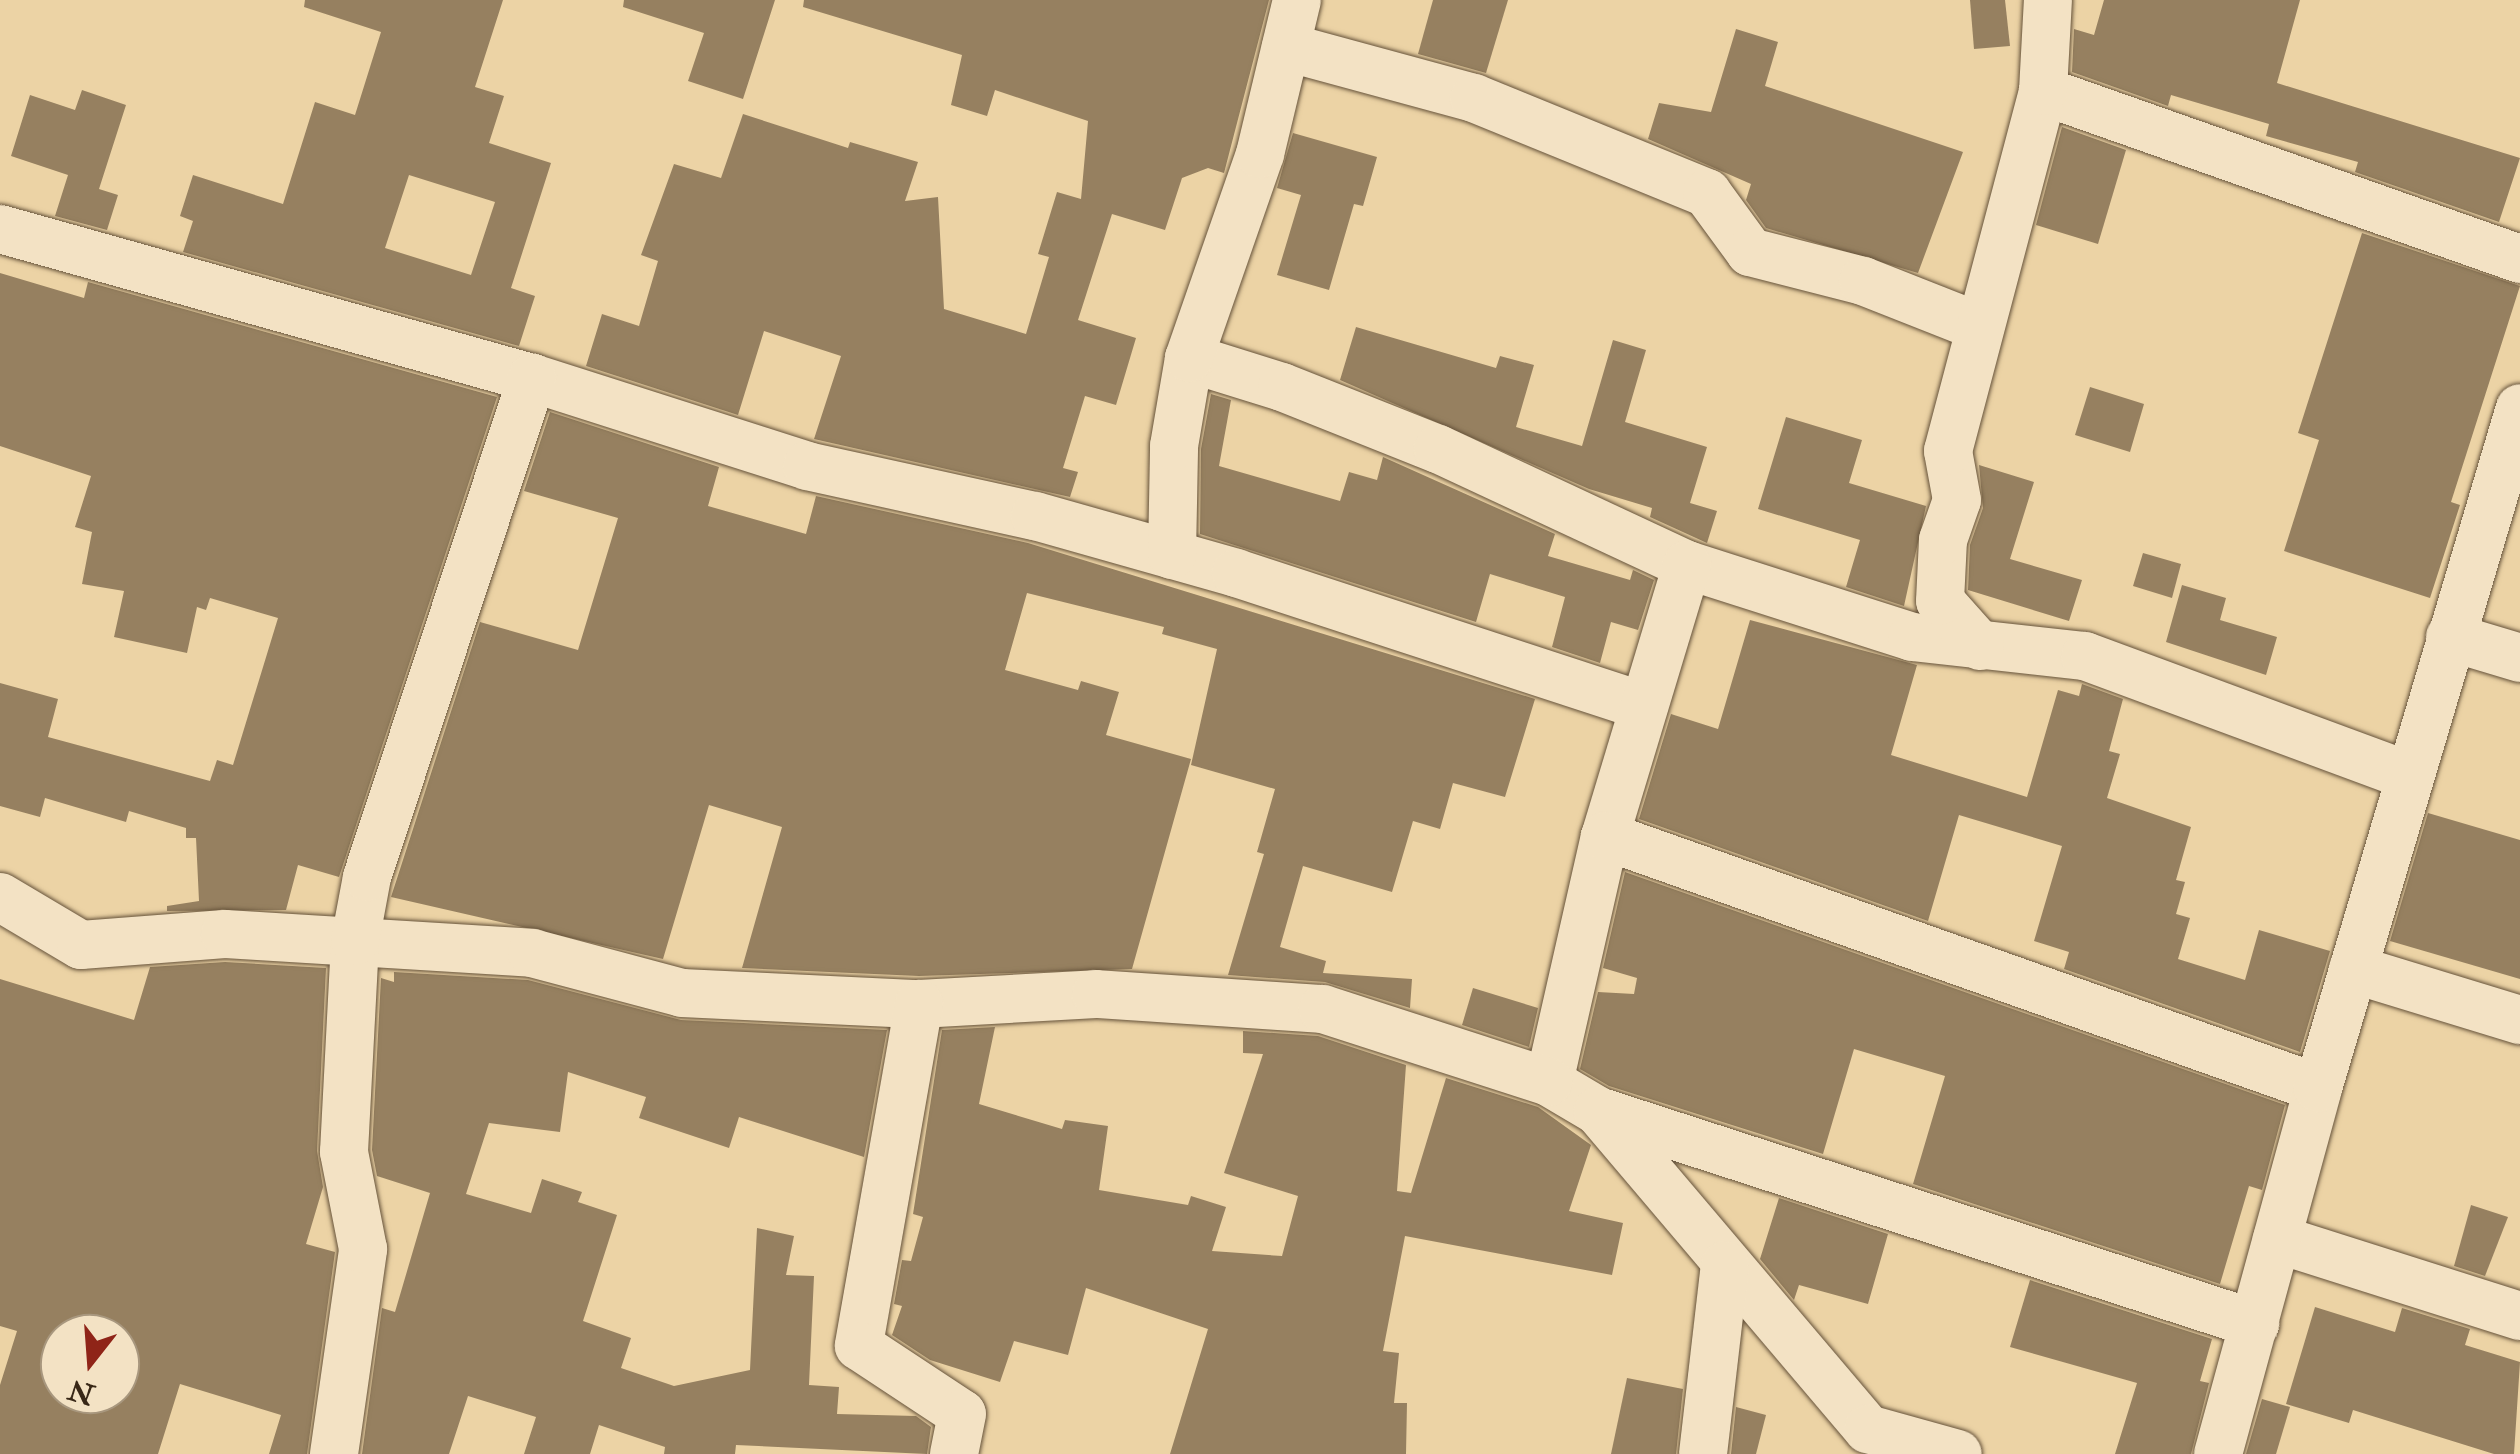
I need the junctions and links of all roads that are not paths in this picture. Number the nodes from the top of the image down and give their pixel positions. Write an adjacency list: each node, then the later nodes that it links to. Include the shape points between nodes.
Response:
1 (1297, 0): 3 (street)
2 (2048, 0): 4 (street)
3 (1286, 47): 7 (street, via 1474,98 1567,135 1708,193 1750,252 1863,281); 8 (street, via 1260,154)
4 (2043, 91): 6 (street); 7 (street)
5 (0, 229): 9 (street)
6 (2520, 259)
7 (1977, 326): 14 (street, via 1948,450 1956,500 1943,540 1940,601)
8 (1189, 358): 11 (street, via 1174,446); 12 (street, via 1438,449)
9 (532, 378): 11 (street, via 807,466 1035,516); 20 (street, via 367,877)
10 (2520, 408): 13 (street)
11 (1172, 555): 16 (street, via 1496,653)
12 (1686, 565): 14 (street, via 1912,637); 16 (street)
13 (2450, 637): 15 (street); 17 (street)
14 (1980, 646): 17 (street, via 2084,656)
15 (2520, 658)
16 (1644, 706): 18 (street)
17 (2409, 776): 21 (street)
18 (1605, 836): 24 (street); 25 (street)
19 (0, 897): 20 (street, via 80,945 225,934)
20 (356, 941): 22 (street, via 532,954 682,993); 32 (street, via 344,1152 363,1249)
21 (2353, 969): 23 (street); 25 (street)
22 (919, 1004): 24 (street, via 1096,994 1324,1008); 33 (street, via 858,1346 962,1414)
23 (2520, 1020)
24 (1550, 1082): 26 (street)
25 (2318, 1088): 27 (street)
26 (1598, 1112): 28 (street); 30 (street)
27 (2277, 1239): 29 (street); 30 (street)
28 (1725, 1265): 31 (street); 34 (street)
29 (2520, 1316)
30 (2254, 1324): 36 (street)
31 (1864, 1442): 35 (street)
32 (334, 1454)
33 (954, 1454)
34 (1703, 1454)
35 (1958, 1454)
36 (2218, 1454)

